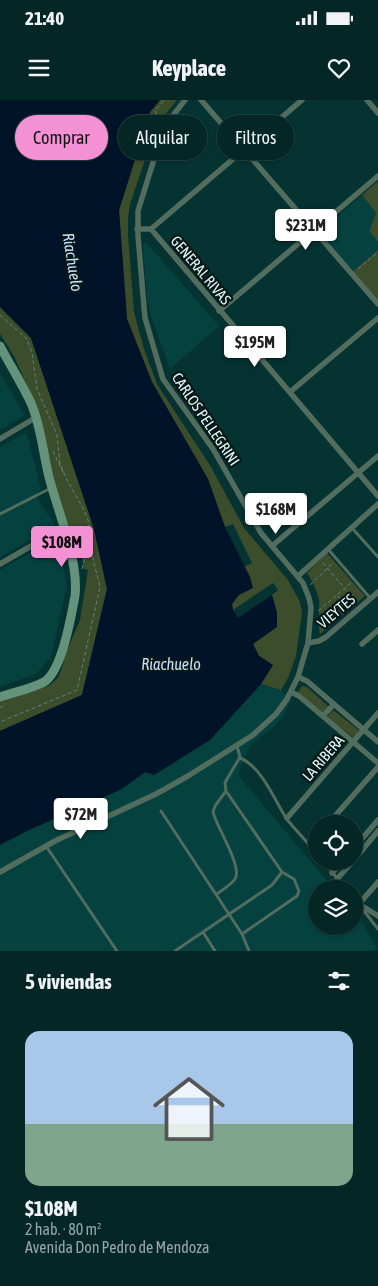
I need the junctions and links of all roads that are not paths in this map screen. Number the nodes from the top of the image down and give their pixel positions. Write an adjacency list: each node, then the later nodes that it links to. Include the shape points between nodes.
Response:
1 (184, 100): 11 (street, CARLOS PELLEGRINI, via 162,132 141,200)
2 (201, 100): 7 (street)
3 (302, 100): 6 (street)
4 (367, 100): 5 (street)
5 (378, 114)
6 (285, 115)
7 (217, 118)
8 (232, 160): 12 (street)
9 (255, 160): 13 (street)
10 (378, 176): 13 (street)
11 (138, 229): 12 (street, GENERAL RIVAS); 29 (street, CARLOS PELLEGRINI, via 144,313 163,379 213,449 250,515)
12 (151, 229): 15 (street, GENERAL RIVAS)
13 (315, 230): 14 (street); 15 (street)
14 (378, 304)
15 (219, 311): 18 (street, GENERAL RIVAS)
16 (378, 318): 18 (street)
17 (0, 346): 19 (main road, via 28,397)
18 (290, 392): 22 (street, GENERAL RIVAS)
19 (35, 418): 20 (street); 23 (main road)
20 (0, 439)
21 (378, 456): 22 (street)
22 (359, 473): 24 (street, GENERAL RIVAS); 29 (street)
23 (52, 488): 26 (lane); 27 (main road)
24 (378, 496)
25 (378, 504): 28 (street)
26 (0, 514)
27 (64, 527): 32 (street); 41 (main road, via 76,591 60,659 53,674 44,682)
28 (352, 527): 30 (street); 31 (lane)
29 (272, 546): 33 (street, CARLOS PELLEGRINI)
30 (328, 549): 33 (street); 35 (lane)
31 (378, 557)
32 (0, 564)
33 (298, 576): 37 (street, CARLOS PELLEGRINI, via 309,598)
34 (378, 592): 35 (street, VIEYTES)
35 (370, 599): 37 (street, VIEYTES, via 326,637)
36 (378, 630): 38 (street)
37 (308, 643): 39 (street, CARLOS PELLEGRINI)
38 (362, 644)
39 (298, 677): 40 (street, CARLOS PELLEGRINI); 42 (street)
40 (291, 692): 44 (street); 48 (street, CARLOS PELLEGRINI, via 270,719)
41 (0, 697)
42 (334, 704): 44 (street); 45 (street)
43 (378, 713): 45 (street, LA RIBERA)
44 (323, 716): 46 (street)
45 (364, 730): 46 (street, LA RIBERA); 47 (street)
46 (354, 742): 50 (street); 54 (street, LA RIBERA)
47 (378, 742)
48 (237, 745): 49 (lane); 59 (street, CARLOS PELLEGRINI, via 156,794)
49 (240, 758): 51 (lane, via 226,779); 54 (lane, via 250,764 269,787)
50 (378, 765): 53 (street)
51 (226, 791): 65 (lane); 69 (lane, via 213,812 237,876)
52 (160, 811): 69 (lane)
53 (336, 815)
54 (287, 818): 58 (lane)
55 (378, 820): 57 (street)
56 (378, 831): 60 (street)
57 (363, 838)
58 (308, 843)
59 (45, 846): 64 (street, CARLOS PELLEGRINI); 78 (lane)
60 (363, 849)
61 (330, 870): 66 (lane)
62 (335, 870): 66 (street)
63 (345, 870): 67 (street)
64 (0, 872)
65 (282, 872): 73 (lane, via 272,885); 77 (lane, via 294,879 298,893)
66 (332, 873): 67 (lane)
67 (337, 879)
68 (378, 882): 70 (street)
69 (217, 894): 73 (lane)
70 (363, 899)
71 (363, 907): 74 (street)
72 (363, 909): 75 (lane)
73 (229, 914): 76 (lane); 77 (lane)
74 (378, 916)
75 (378, 929)
76 (203, 932): 79 (lane); 80 (lane)
77 (242, 934): 81 (lane)
78 (117, 951)
79 (175, 951)
80 (215, 951)
81 (249, 951)

